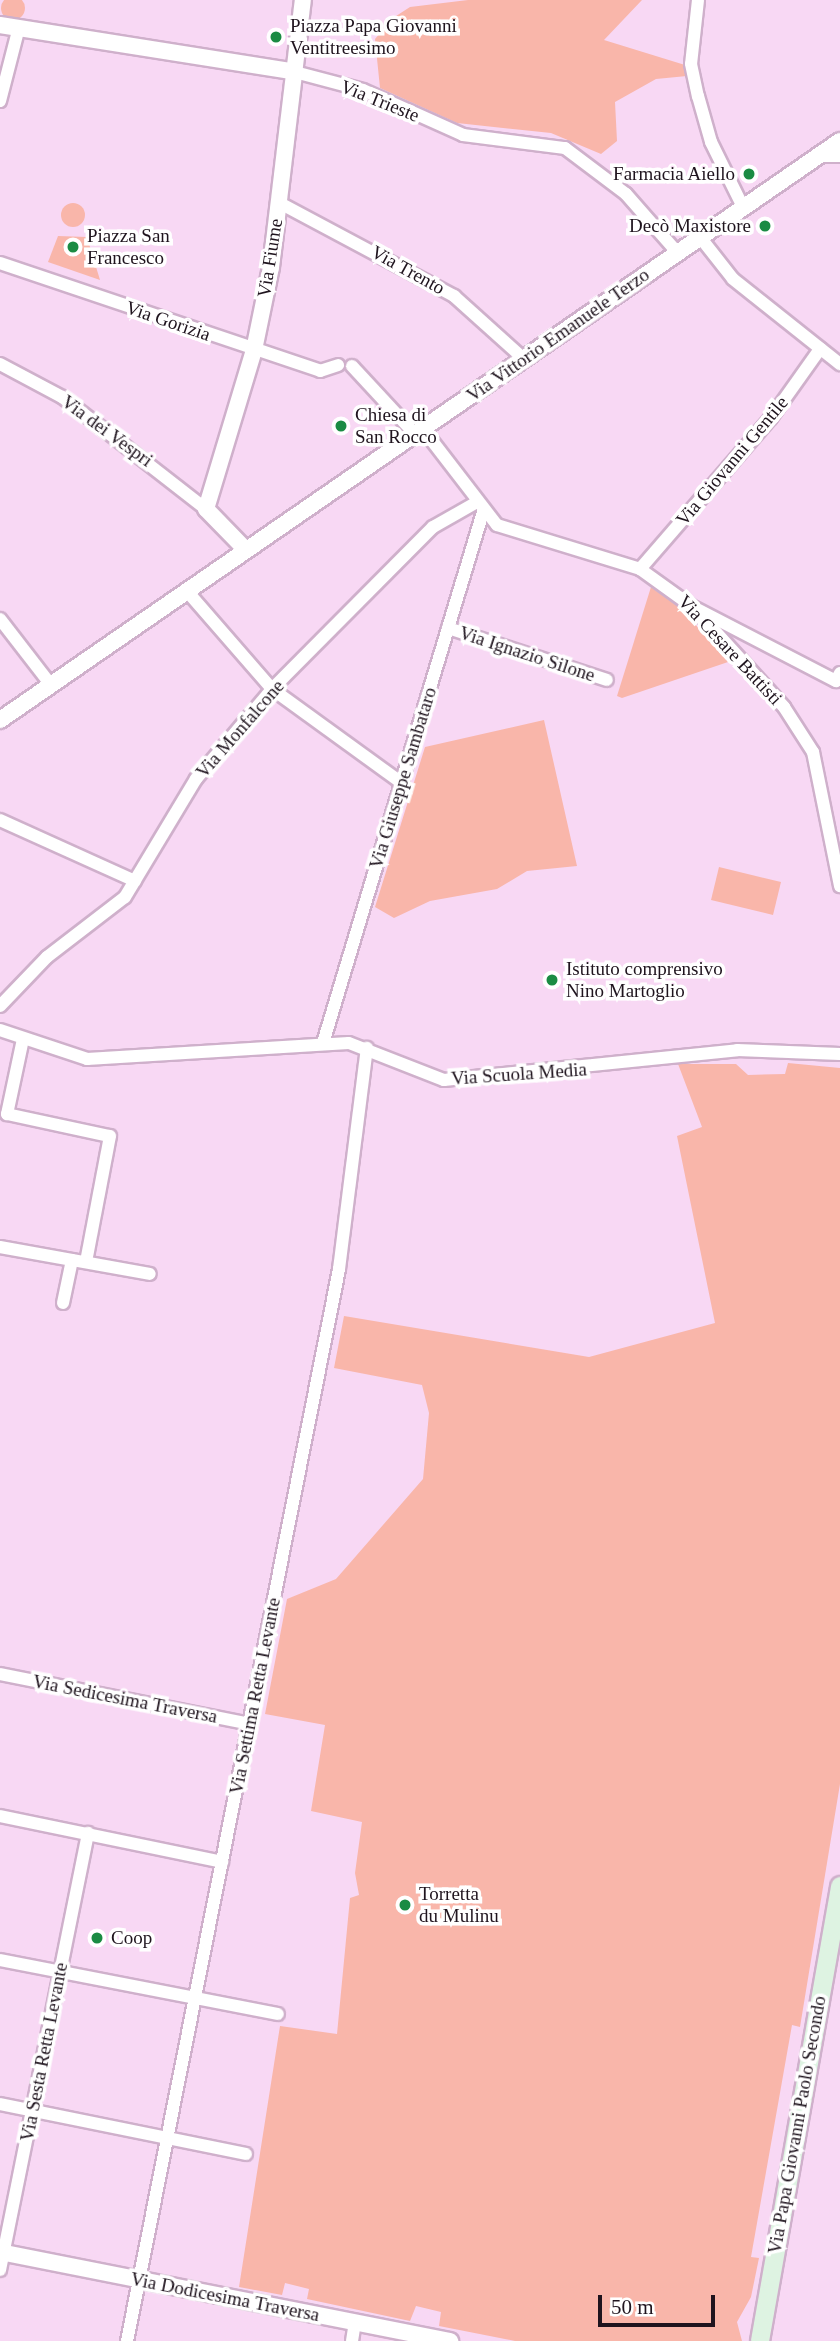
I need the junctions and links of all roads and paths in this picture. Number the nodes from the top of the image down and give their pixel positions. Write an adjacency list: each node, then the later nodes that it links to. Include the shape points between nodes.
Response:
1 (303, 0): 5 (street, Via Fiume)
2 (698, 0): 11 (street, via 691,64 710,142)
3 (0, 25): 4 (street, Via Trieste)
4 (19, 27): 5 (street, Via Trieste); 6 (street)
5 (291, 71): 10 (street, Via Fiume); 13 (street, Via Trieste, via 363,90 463,135 565,148 626,194)
6 (0, 101)
7 (840, 141): 8 (street, Via Vittorio Emanuele Terzo)
8 (819, 156): 9 (street); 11 (street, Via Vittorio Emanuele Terzo)
9 (840, 156)
10 (278, 201): 16 (street, Via Fiume); 17 (street, Via Trento, via 454,296)
11 (743, 207): 12 (street, Via Vittorio Emanuele Terzo)
12 (700, 237): 13 (street, Via Vittorio Emanuele Terzo); 15 (street, via 733,279)
13 (677, 252): 17 (street, Via Vittorio Emanuele Terzo)
14 (0, 263): 16 (street, Via Gorizia)
15 (820, 349): 19 (street); 26 (street, Via Giovanni Gentile, via 771,418)
16 (254, 351): 20 (street, Via Gorizia, via 320,371); 24 (street, Via Fiume)
17 (524, 359): 22 (street, Via Vittorio Emanuele Terzo)
18 (0, 364): 24 (street, Via dei Vespri, via 62,397)
19 (840, 364)
20 (338, 365)
21 (352, 366): 22 (street)
22 (419, 432): 23 (street, Via Cesare Battisti); 25 (street, Via Vittorio Emanuele Terzo)
23 (480, 507): 26 (street, Via Cesare Battisti, via 497,525); 30 (street, Via Giuseppe Sambataro); 34 (street, Via Monfalcone, via 433,527)
24 (206, 509): 25 (street)
25 (246, 550): 27 (street, Via Vittorio Emanuele Terzo)
26 (640, 569): 28 (street, Via Cesare Battisti)
27 (186, 590): 33 (street, Via Vittorio Emanuele Terzo); 34 (street)
28 (694, 608): 31 (street, via 836,681); 39 (street, Via Cesare Battisti, via 784,707 813,752)
29 (0, 619): 33 (street)
30 (448, 628): 32 (street, Via Ignazio Silone); 36 (street, Via Giuseppe Sambataro)
31 (840, 673)
32 (607, 680)
33 (51, 685): 35 (street, Via Vittorio Emanuele Terzo)
34 (272, 689): 36 (street); 38 (street, Via Monfalcone, via 219,747)
35 (0, 720)
36 (402, 783): 43 (street, Via Giuseppe Sambataro)
37 (0, 820): 38 (street)
38 (135, 881): 40 (street, Via Monfalcone, via 114,909 47,957)
39 (840, 886)
40 (0, 1006)
41 (0, 1030): 42 (street, Via Scuola Media)
42 (23, 1039): 43 (street, Via Scuola Media, via 87,1059); 48 (street, via 7,1114 110,1136)
43 (323, 1044): 44 (street, Via Scuola Media)
44 (367, 1048): 45 (street, Via Scuola Media, via 444,1080 737,1050); 52 (street, Via Settima Retta Levante, via 339,1269)
45 (840, 1054)
46 (0, 1247): 47 (street)
47 (72, 1260): 48 (street); 50 (street)
48 (86, 1262): 49 (street)
49 (150, 1274)
50 (63, 1303)
51 (0, 1674): 52 (street, Via Sedicesima Traversa)
52 (250, 1724): 55 (street, Via Settima Retta Levante)
53 (0, 1816): 54 (street)
54 (88, 1833): 55 (street); 58 (street, Via Sesta Retta Levante)
55 (222, 1862): 59 (street, Via Settima Retta Levante)
56 (840, 1886): 68 (main road, Via Papa Giovanni Paolo Secondo)
57 (0, 1960): 58 (street)
58 (60, 1972): 59 (street); 62 (street, Via Sesta Retta Levante)
59 (195, 1998): 60 (street); 63 (street, Via Settima Retta Levante)
60 (278, 2014)
61 (0, 2104): 62 (street)
62 (32, 2111): 63 (street); 65 (street, Via Sesta Retta Levante)
63 (167, 2138): 64 (street); 67 (street, Via Settima Retta Levante)
64 (246, 2154)
65 (2, 2253): 66 (street, Via Sesta Retta Levante); 67 (street, Via Dodicesima Traversa)
66 (0, 2270)
67 (139, 2280): 69 (street, Via Dodicesima Traversa); 70 (street, Via Settima Retta Levante)
68 (761, 2322): 73 (main road); 74 (main road)
69 (355, 2323): 71 (street); 72 (street, Via Dodicesima Traversa)
70 (127, 2341)
71 (352, 2341)
72 (450, 2341)
73 (754, 2341)
74 (760, 2341)

